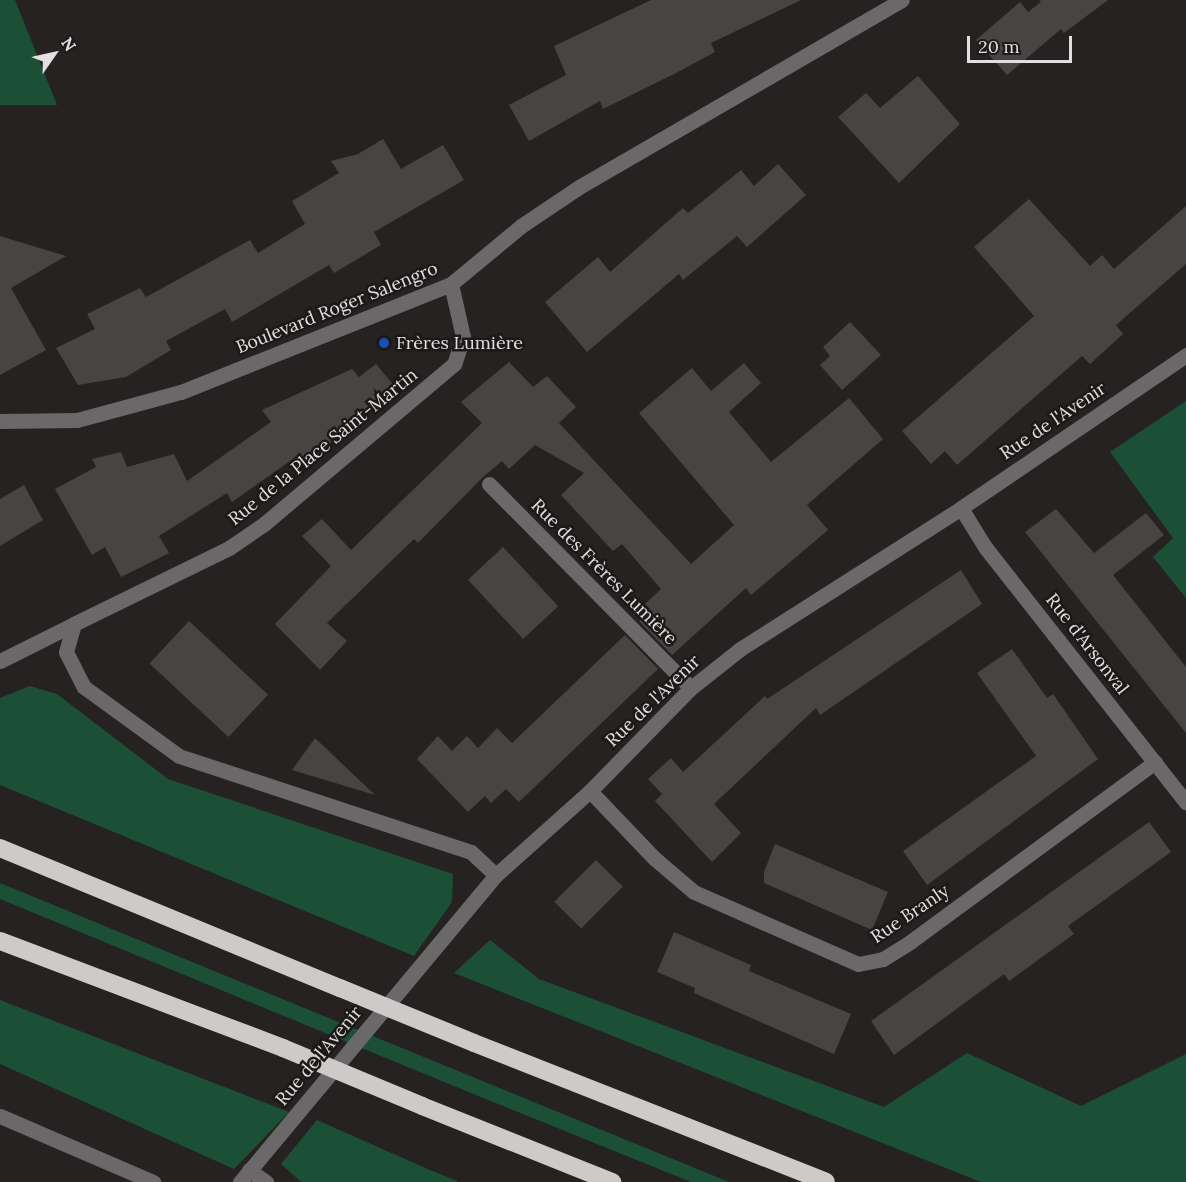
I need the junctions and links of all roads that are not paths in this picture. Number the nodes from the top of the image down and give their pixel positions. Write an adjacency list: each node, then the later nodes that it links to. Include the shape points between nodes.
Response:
1 (902, 0): 2 (street, Boulevard Roger Salengro, via 579,187 521,226)
2 (450, 284): 4 (street, Boulevard Roger Salengro, via 181,392 77,420); 7 (street, Rue de la Place Saint-Martin, via 463,337 454,363 264,524 229,548)
3 (1183, 361): 6 (street, Rue de l'Avenir)
4 (0, 421)
5 (489, 484): 9 (street, Rue des Frères Lumière)
6 (961, 508): 9 (street, Rue de l'Avenir, via 740,649); 10 (street, Rue d'Arsonval, via 985,547)
7 (74, 624): 8 (street, Rue de la Place Saint-Martin); 14 (street, via 66,652 84,687 179,756 471,852)
8 (0, 661)
9 (690, 688): 11 (street, Rue de l'Avenir)
10 (1155, 762): 11 (street, Rue Branly, via 910,942 883,959 858,964 694,892 654,858); 12 (street, Rue d'Arsonval)
11 (590, 791): 14 (street, Rue de l'Avenir)
12 (1186, 802)
13 (0, 848): 21 (highway, bridge)
14 (496, 875): 17 (street, Rue de l'Avenir)
15 (0, 941): 20 (highway, bridge, via 283,1048)
16 (0, 1116): 18 (street)
17 (245, 1176): 19 (street)
18 (153, 1182)
19 (266, 1182)
20 (612, 1182)
21 (826, 1182)

